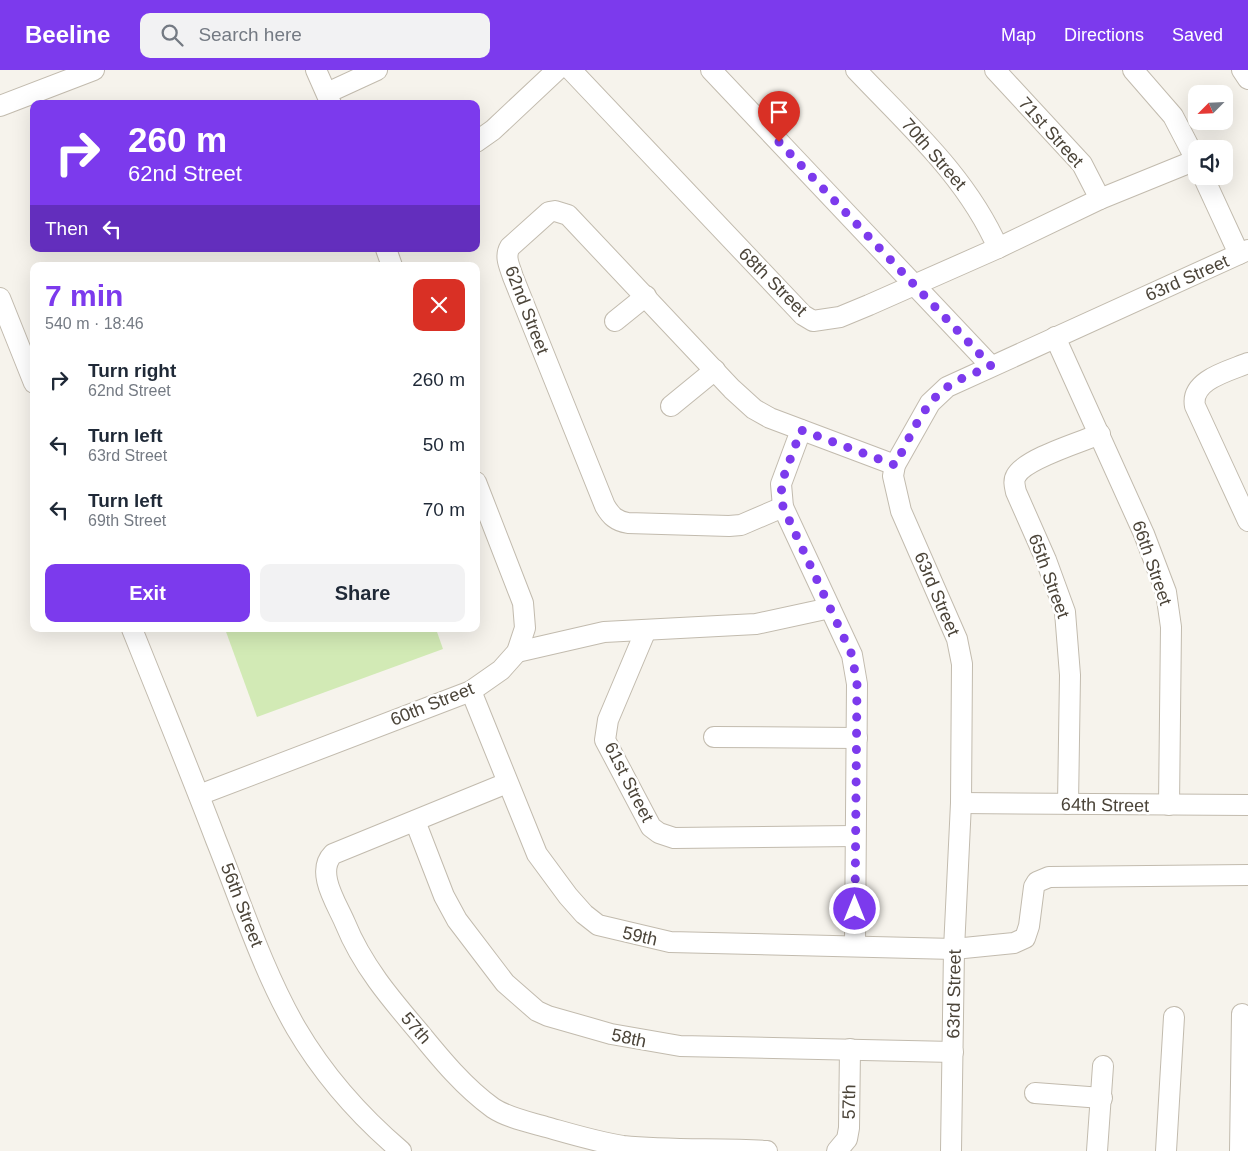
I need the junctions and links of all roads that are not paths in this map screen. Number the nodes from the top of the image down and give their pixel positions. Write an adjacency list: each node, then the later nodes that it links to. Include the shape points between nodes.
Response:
1 (94, 70): 13 (street)
2 (316, 70): 12 (street)
3 (376, 70): 12 (street)
4 (557, 70): 14 (street)
5 (571, 70): 21 (street, 68th Street, via 796,308 813,321 840,317)
6 (711, 70): 21 (street)
7 (856, 70): 19 (street, 70th Street, via 955,174 988,225)
8 (995, 70): 18 (street, 71st Street, via 1082,164)
9 (1133, 70): 15 (street, via 1173,116)
10 (1242, 70): 11 (street)
11 (1248, 79)
12 (329, 98)
13 (0, 106)
14 (480, 139)
15 (1188, 145)
16 (1188, 163): 18 (street, 68th Street)
17 (1209, 185): 20 (street)
18 (1100, 199): 19 (street, 68th Street)
19 (998, 248): 21 (street, 68th Street)
20 (1243, 252): 25 (street, 63rd Street)
21 (915, 285): 27 (street)
22 (646, 296): 24 (street); 28 (street, 62nd Street); 35 (street, 62nd Street, via 568,215 560,212 549,212 508,250 513,277 609,512 619,522 729,526 741,525)
23 (0, 298): 29 (street)
24 (615, 321)
25 (1055, 337): 27 (street, 63rd Street); 32 (street, 66th Street)
26 (1248, 363): 36 (street, via 1205,382 1193,397)
27 (991, 366): 33 (street, 63rd Street, via 938,394)
28 (715, 370): 30 (street); 31 (street, 62nd Street, via 754,409)
29 (30, 373)
30 (671, 406)
31 (801, 430): 33 (street, 62nd Street); 35 (street, via 781,484)
32 (1100, 434): 47 (street, 65th Street, via 1034,461 1016,475 1014,482 1065,612 1070,675); 48 (street, 66th Street, via 1156,563 1170,614)
33 (895, 465): 46 (street, 63rd Street, via 894,487 901,511 960,652)
34 (480, 492): 40 (street, 60th Street, via 523,603 525,628)
35 (783, 507): 37 (street)
36 (1248, 521)
37 (830, 608): 38 (street, via 756,624); 43 (street, via 855,667)
38 (646, 630): 40 (street, via 581,636); 51 (street, 61st Street, via 608,720 605,740 651,827 674,838)
39 (133, 632): 45 (street, 56th Street)
40 (517, 652): 41 (street, 60th Street, via 501,670)
41 (471, 691): 44 (street, 59th); 45 (street, 60th Street)
42 (714, 737): 43 (street)
43 (857, 738): 51 (street)
44 (507, 783): 50 (street, 57th); 53 (street, 59th, via 543,864 584,914 598,925 670,942)
45 (199, 795): 62 (street, 56th Street, via 264,962 296,1028 321,1065)
46 (961, 803): 47 (street, 64th Street); 54 (street, 63rd Street)
47 (1068, 804): 48 (street, 64th Street)
48 (1168, 805): 49 (street, 64th Street)
49 (1248, 805)
50 (415, 821): 57 (street, 58th, via 456,920 505,983 537,1011 565,1022 666,1045); 65 (street, 57th, via 333,854 327,859 326,874 362,959 402,1013 470,1089 507,1115 615,1145)
51 (855, 836): 53 (street)
52 (1248, 875): 54 (street, 59th, via 1049,877 1034,887 1025,938 1014,943)
53 (855, 945): 54 (street, 59th)
54 (954, 949): 58 (street, 63rd Street)
55 (1242, 1014): 70 (street)
56 (1174, 1017): 69 (street)
57 (850, 1049): 58 (street, 58th); 66 (street, 57th, via 849,1128 847,1139)
58 (953, 1052): 67 (street, 63rd Street)
59 (1103, 1066): 61 (street)
60 (1035, 1093): 61 (street)
61 (1102, 1098): 68 (street)
62 (371, 1122): 63 (street); 64 (street, 56th Street)
63 (382, 1151)
64 (401, 1151)
65 (767, 1151)
66 (837, 1151)
67 (951, 1151)
68 (1097, 1151)
69 (1166, 1151)
70 (1240, 1151)

